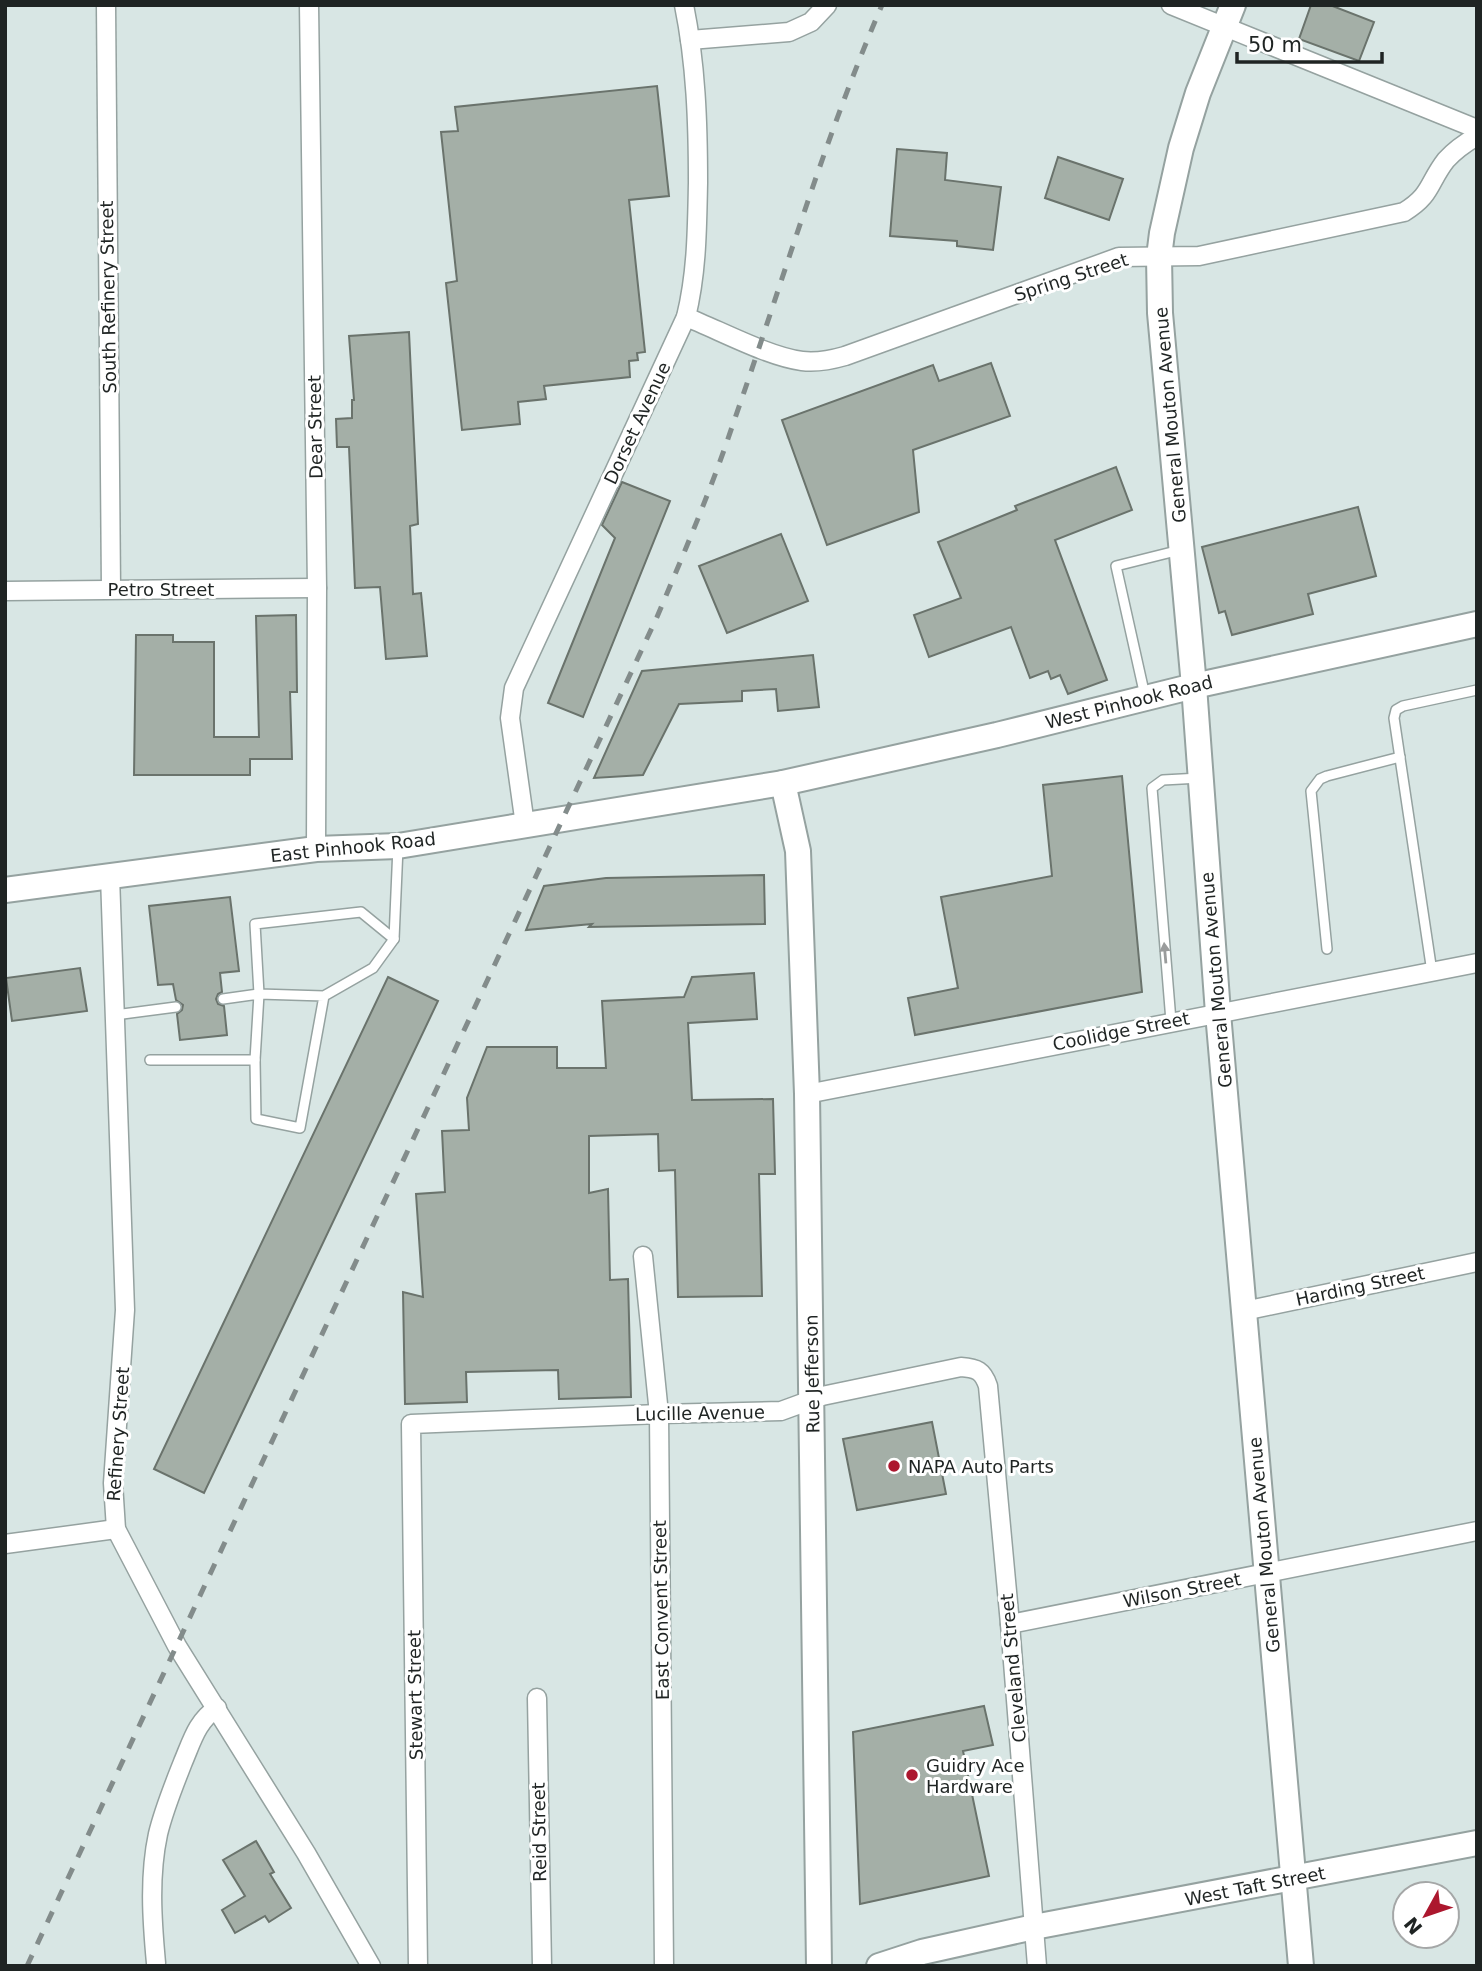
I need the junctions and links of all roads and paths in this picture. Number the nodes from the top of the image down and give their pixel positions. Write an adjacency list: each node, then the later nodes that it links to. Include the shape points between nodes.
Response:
1 (106, 5): 14 (street, South Refinery Street)
2 (309, 5): 13 (street, Dear Street)
3 (684, 5): 7 (street, Dorset Avenue)
4 (827, 5): 7 (street, via 811,22 789,33)
5 (1171, 5): 6 (street)
6 (1228, 17): 8 (street); 10 (street, General Mouton Avenue, via 1181,148)
7 (690, 40): 11 (street, Dorset Avenue, via 698,127 697,246)
8 (1477, 129)
9 (1477, 136): 10 (street, Spring Street, via 1459,147 1418,204 1404,212 1199,256)
10 (1160, 257): 11 (street, Spring Street, via 1118,257 825,361 784,358); 12 (street, General Mouton Avenue, via 1160,313)
11 (686, 317): 23 (street, Dorset Avenue, via 514,688 510,718)
12 (1181, 550): 17 (street, General Mouton Avenue); 19 (lane, via 1116,566)
13 (317, 588): 14 (street, Petro Street); 25 (street, Dear Street)
14 (111, 589): 15 (street, Petro Street)
15 (5, 591)
16 (1477, 624): 17 (street, West Pinhook Road)
17 (1194, 686): 19 (street, West Pinhook Road); 21 (street, General Mouton Avenue)
18 (1477, 690): 20 (lane, via 1396,710)
19 (1145, 698): 22 (street, West Pinhook Road)
20 (1400, 757): 29 (lane, via 1327,776 1311,791); 31 (lane)
21 (1200, 778): 36 (street, General Mouton Avenue); 38 (lane, one-way to 21, via 1152,788 1163,780)
22 (783, 783): 23 (street, East Pinhook Road); 41 (street, Rue Jefferson, via 798,851)
23 (525, 825): 24 (street, East Pinhook Road)
24 (398, 846): 25 (street, East Pinhook Road); 28 (lane)
25 (316, 849): 26 (street, East Pinhook Road)
26 (110, 876): 27 (street, East Pinhook Road); 37 (street, Refinery Street)
27 (5, 890)
28 (394, 939): 32 (lane, via 361,912 255,924); 33 (lane, via 373,968)
29 (1327, 950)
30 (1477, 963): 31 (street, Coolidge Street)
31 (1432, 972): 36 (street, Coolidge Street)
32 (259, 994): 33 (lane); 34 (lane); 40 (lane)
33 (324, 996): 40 (lane, via 300,1128 256,1119)
34 (223, 999)
35 (176, 1007): 37 (lane)
36 (1218, 1013): 38 (street, Coolidge Street); 44 (street, General Mouton Avenue)
37 (115, 1015): 49 (street, Refinery Street, via 125,1310 114,1471)
38 (1171, 1021): 41 (street, Coolidge Street)
39 (150, 1060): 40 (lane)
40 (256, 1060)
41 (807, 1094): 46 (street, Rue Jefferson)
42 (643, 1256): 47 (street, East Convent Street)
43 (1477, 1262): 44 (street, Harding Street)
44 (1244, 1311): 52 (street, General Mouton Avenue)
45 (982, 1372): 46 (street, Lucille Avenue, via 961,1367); 53 (street, Cleveland Street, via 988,1385)
46 (813, 1399): 47 (street, Lucille Avenue, via 781,1411); 64 (street, Rue Jefferson)
47 (659, 1414): 48 (street, Lucille Avenue); 63 (street, East Convent Street)
48 (411, 1424): 61 (street, Stewart Street)
49 (116, 1529): 51 (street); 55 (street, Refinery Street, via 177,1646)
50 (1477, 1531): 52 (street, Wilson Street)
51 (5, 1544)
52 (1266, 1573): 53 (street, Wilson Street); 57 (street, General Mouton Avenue)
53 (1010, 1624): 58 (street, Cleveland Street)
54 (537, 1698): 62 (street, Reid Street)
55 (217, 1708): 59 (street, via 196,1730 158,1833 152,1870); 60 (street, Refinery Street)
56 (1477, 1843): 57 (street, West Taft Street)
57 (1294, 1879): 58 (street, West Taft Street); 67 (street, General Mouton Avenue)
58 (1034, 1927): 65 (street, West Taft Street); 66 (street, Cleveland Street)
59 (156, 1963)
60 (371, 1966)
61 (418, 1966)
62 (542, 1966)
63 (664, 1966)
64 (819, 1966)
65 (879, 1966)
66 (1037, 1966)
67 (1301, 1966)

